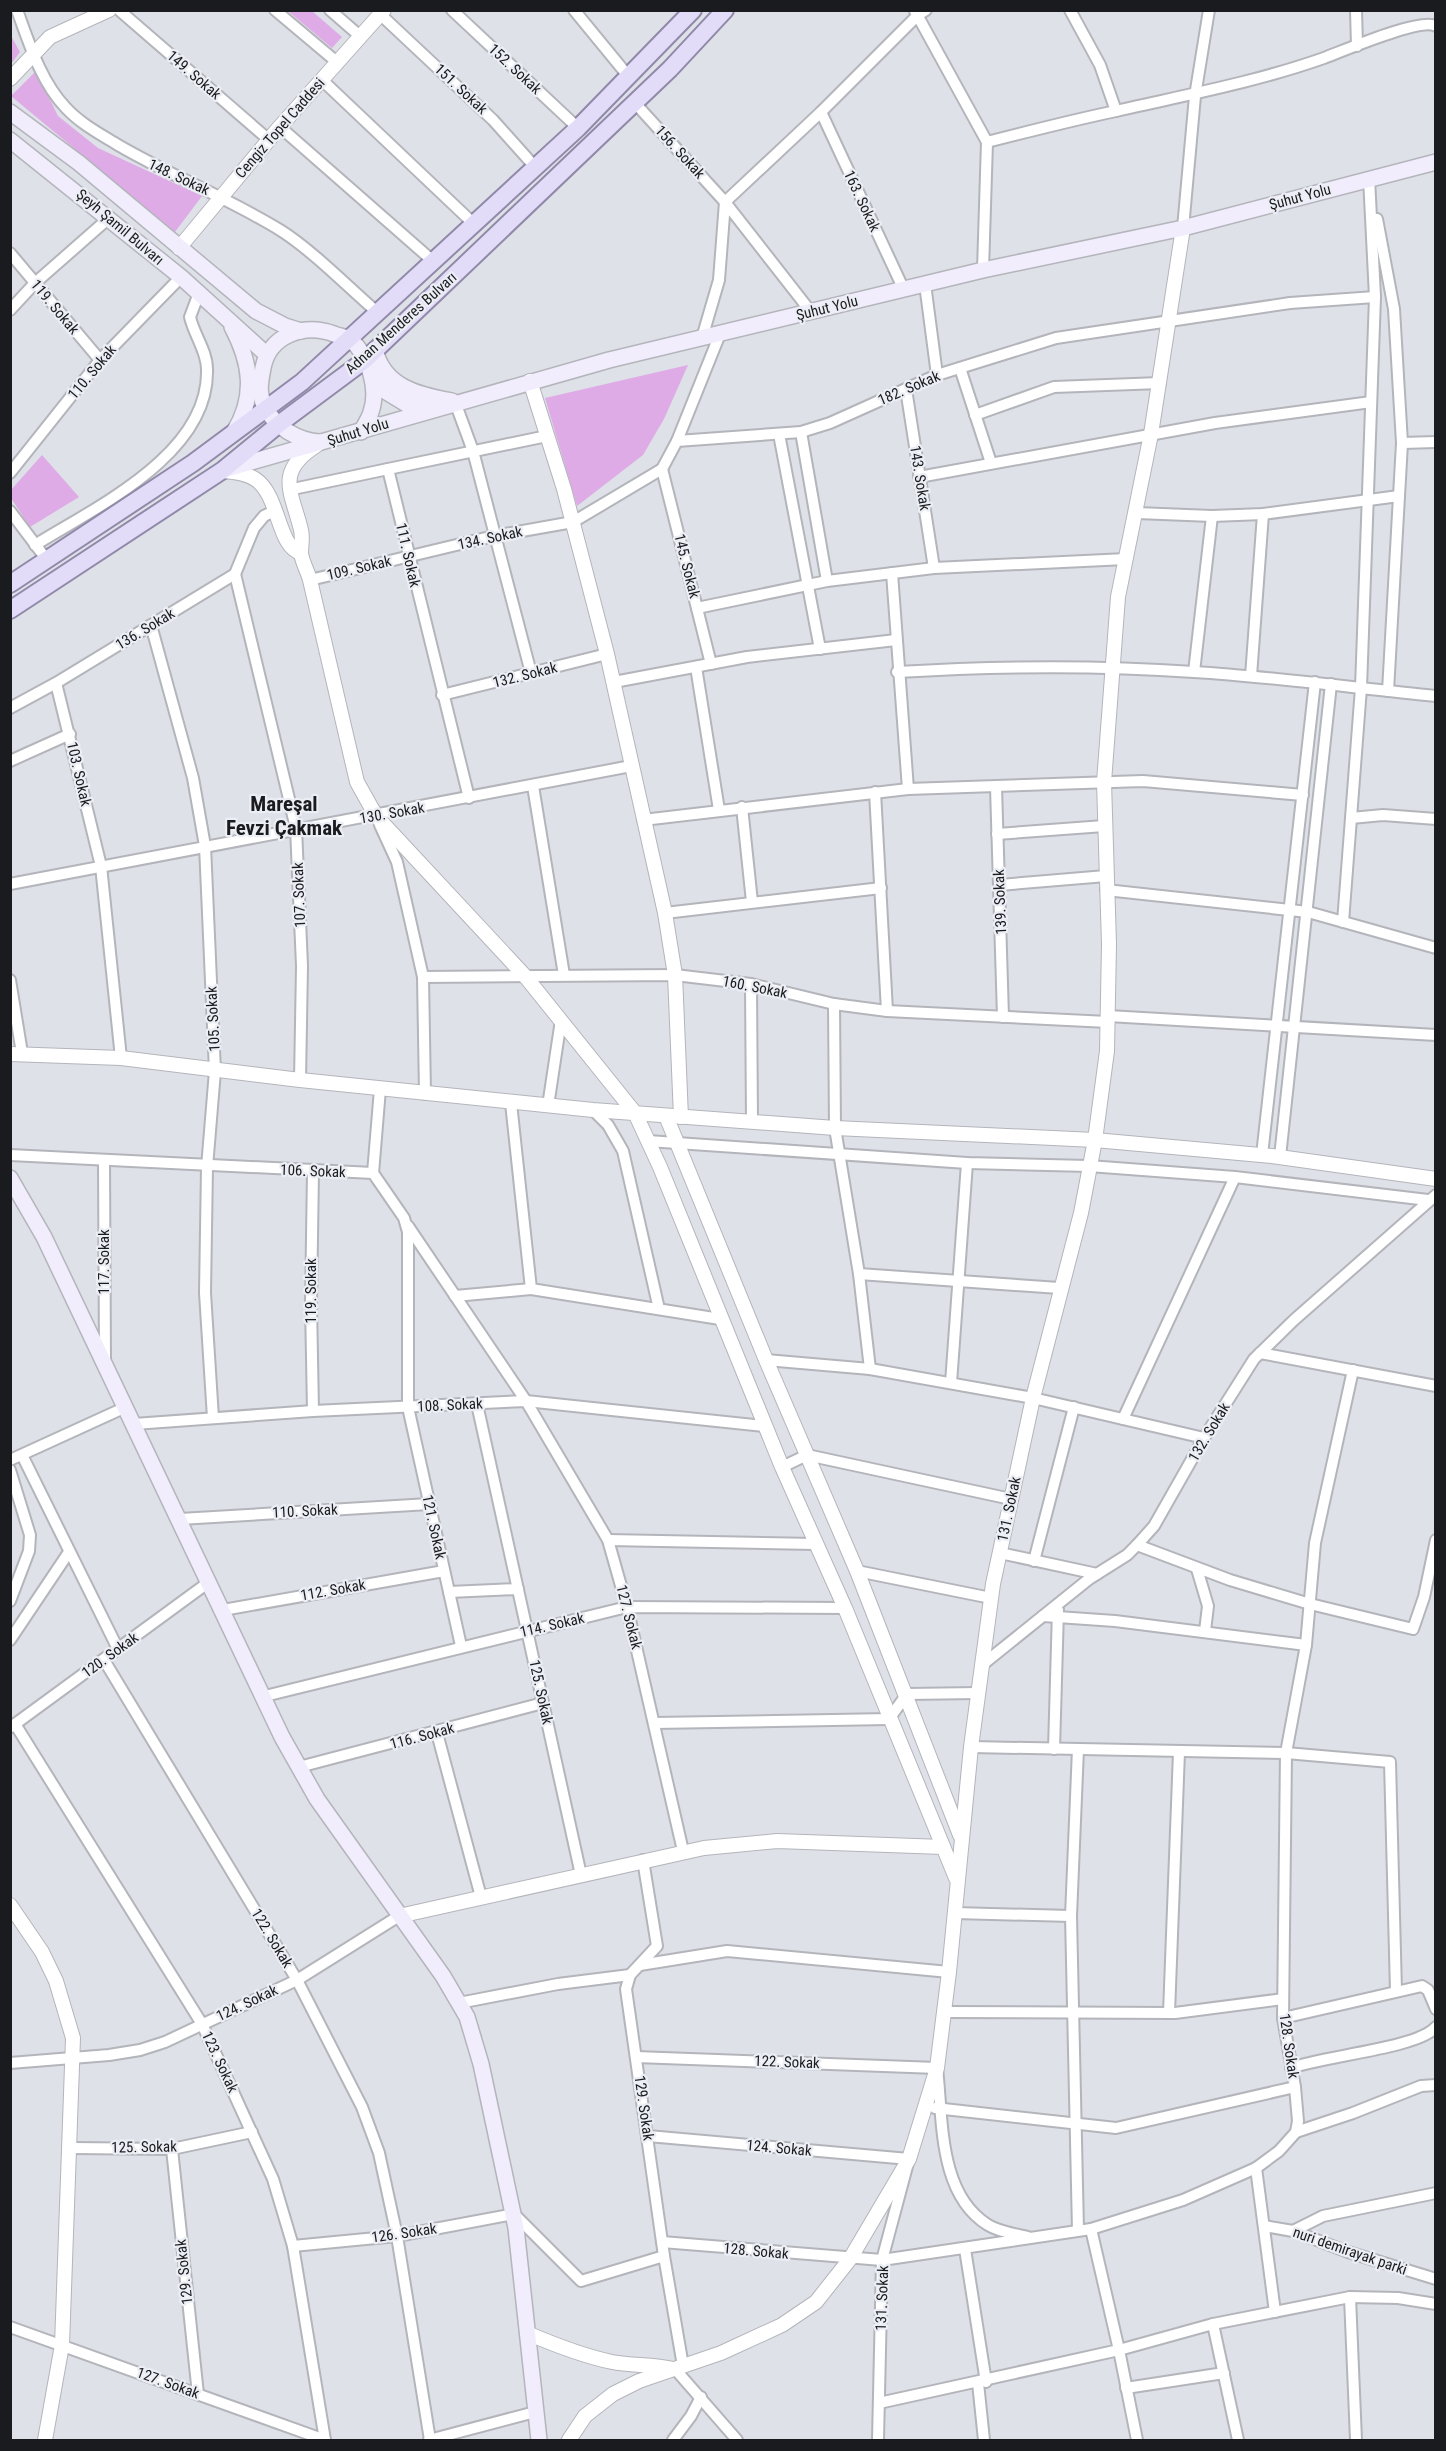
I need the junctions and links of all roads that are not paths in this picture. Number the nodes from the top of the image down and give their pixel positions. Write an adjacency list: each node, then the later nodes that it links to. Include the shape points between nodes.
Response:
1 (17, 10): 18 (street, 148. Sokak)
2 (109, 10): 18 (street, via 50,37)
3 (120, 10): 31 (street, 149. Sokak)
4 (275, 10): 19 (street)
5 (330, 10): 16 (street)
6 (452, 10): 29 (street, 152. Sokak)
7 (574, 10): 20 (street)
8 (725, 10): 24 (main road, Adnan Menderes Bulvarı)
9 (1070, 10): 25 (street, via 1100,65)
10 (1209, 10): 23 (street)
11 (1356, 10): 17 (street)
12 (920, 12): 27 (street); 32 (street)
13 (383, 13): 16 (street, Cengiz Topel Caddesi); 34 (street, 151. Sokak, via 493,120)
14 (684, 14): 20 (main road, Adnan Menderes Bulvarı)
15 (1435, 24): 17 (street, via 1409,28)
16 (361, 37): 19 (street, Cengiz Topel Caddesi)
17 (1356, 46): 23 (street)
18 (33, 56): 21 (street); 36 (street, 148. Sokak, via 64,107 86,126 146,161)
19 (338, 63): 22 (street, Cengiz Topel Caddesi)
20 (629, 77): 29 (main road, Adnan Menderes Bulvarı)
21 (10, 79)
22 (322, 80): 28 (street, Cengiz Topel Caddesi); 39 (street)
23 (1195, 96): 25 (street); 40 (street)
24 (635, 103): 37 (street, 156. Sokak); 64 (main road, Adnan Menderes Bulvarı)
25 (1116, 111): 32 (street)
26 (10, 112): 41 (main road, Şeyh Şamil Bulvarı, via 79,163)
27 (821, 112): 37 (street); 48 (street, 163. Sokak)
28 (280, 127): 31 (street, Cengiz Topel Caddesi); 43 (street)
29 (578, 128): 34 (main road, Adnan Menderes Bulvarı)
30 (10, 140): 38 (main road, Şeyh Şamil Bulvarı)
31 (268, 140): 36 (street, Cengiz Topel Caddesi)
32 (987, 142): 44 (street)
33 (1436, 162): 35 (main road, Şuhut Yolu)
34 (536, 168): 39 (main road, Adnan Menderes Bulvarı)
35 (1369, 178): 40 (main road, Şuhut Yolu); 50 (street); 86 (street, via 1394,309)
36 (221, 197): 41 (street, Cengiz Topel Caddesi); 54 (street, 148. Sokak, via 282,232)
37 (725, 202): 53 (street, 156. Sokak); 62 (street, via 719,280)
38 (109, 218): 45 (main road, Şeyh Şamil Bulvarı); 46 (street)
39 (475, 225): 43 (main road, Adnan Menderes Bulvarı)
40 (1183, 228): 44 (main road, Şuhut Yolu); 56 (street, 131. Sokak)
41 (179, 249): 52 (main road, Şeyh Şamil Bulvarı)
42 (10, 253): 46 (street, 119. Sokak)
43 (434, 262): 54 (main road, Adnan Menderes Bulvarı)
44 (983, 270): 47 (main road, Şuhut Yolu)
45 (181, 278): 49 (main road, Şeyh Şamil Bulvarı); 65 (street, 110. Sokak)
46 (35, 283): 51 (street); 65 (street, 119. Sokak)
47 (925, 284): 48 (main road, Şuhut Yolu); 67 (street)
48 (904, 290): 53 (main road, Şuhut Yolu)
49 (199, 293): 55 (main road, Şeyh Şamil Bulvarı); 104 (street, via 190,317 205,356 205,392 184,434 150,473)
50 (1375, 297): 56 (street, 182. Sokak, via 1290,303); 73 (street)
51 (10, 310)
52 (256, 311): 57 (main road); 60 (main road)
53 (811, 312): 59 (main road, Şuhut Yolu)
54 (378, 313): 58 (main road, via 357,323); 61 (main road, Adnan Menderes Bulvarı)
55 (226, 317): 63 (main road, Şeyh Şamil Bulvarı); 79 (main road, via 250,375 246,409)
56 (1171, 320): 66 (street, 182. Sokak, via 1056,338); 70 (street, 131. Sokak)
57 (301, 331): 58 (main road); 60 (main road)
58 (317, 331): 61 (main road)
59 (720, 334): 62 (main road, Şuhut Yolu); 83 (street)
60 (283, 336): 63 (main road)
61 (350, 339): 64 (main road); 74 (main road, Adnan Menderes Bulvarı)
62 (702, 339): 69 (main road, Şuhut Yolu)
63 (266, 354): 74 (main road, via 258,394)
64 (370, 355): 68 (main road); 72 (main road, via 397,384); 76 (main road, Adnan Menderes Bulvarı)
65 (100, 360): 92 (street, 110. Sokak)
66 (960, 368): 67 (street, 182. Sokak); 75 (street)
67 (937, 375): 71 (street, 182. Sokak)
68 (373, 378): 72 (main road, via 408,405); 77 (main road, via 372,411)
69 (530, 381): 72 (main road, Şuhut Yolu); 82 (street)
70 (1160, 383): 75 (street, via 1054,387); 81 (street, 131. Sokak)
71 (906, 389): 78 (street, 182. Sokak); 93 (street, 143. Sokak)
72 (449, 401): 77 (main road, Şuhut Yolu); 87 (street)
73 (1371, 402): 81 (street); 96 (street)
74 (266, 409): 76 (main road, via 271,420); 79 (main road, Adnan Menderes Bulvarı)
75 (975, 415): 88 (street)
76 (279, 424): 85 (main road, via 303,441); 91 (main road, Adnan Menderes Bulvarı)
77 (361, 432): 85 (main road, Şuhut Yolu)
78 (801, 432): 80 (street, 182. Sokak); 113 (street)
79 (234, 433): 108 (main road, Adnan Menderes Bulvarı)
80 (779, 434): 83 (street, 182. Sokak); 115 (street)
81 (1151, 434): 88 (street); 99 (street, 131. Sokak)
82 (547, 436): 87 (street); 102 (street)
83 (677, 441): 90 (street)
84 (1436, 442): 86 (street)
85 (321, 443): 91 (main road, Şuhut Yolu); 105 (street, via 299,459 289,484 302,534)
86 (1402, 443): 95 (street)
87 (473, 452): 89 (street); 103 (street)
88 (991, 462): 93 (street)
89 (388, 469): 94 (street); 106 (street, 111. Sokak)
90 (662, 469): 102 (street); 117 (street, 145. Sokak)
91 (223, 471): 97 (street, via 255,479 267,489); 116 (main road, Adnan Menderes Bulvarı)
92 (10, 473)
93 (919, 477): 109 (street, 143. Sokak)
94 (293, 489)
95 (1399, 496): 96 (street); 135 (street)
96 (1368, 499): 100 (street); 134 (street)
97 (276, 510): 105 (street, via 286,541); 111 (street, via 254,528)
98 (10, 511): 104 (street)
99 (1137, 513): 101 (street); 107 (street, 131. Sokak)
100 (1263, 514): 101 (street); 129 (street)
101 (1212, 516): 127 (street)
102 (573, 522): 103 (street, 134. Sokak); 122 (street)
103 (494, 536): 106 (street, 134. Sokak); 128 (street)
104 (35, 544): 108 (street)
105 (301, 553): 112 (street)
106 (408, 556): 112 (street, 109. Sokak); 136 (street, 111. Sokak)
107 (1126, 559): 109 (street); 125 (street, 131. Sokak, via 1118,597)
108 (47, 560): 114 (main road, Adnan Menderes Bulvarı)
109 (934, 568): 110 (street)
110 (892, 573): 113 (street); 120 (street)
111 (235, 574): 119 (street, 136. Sokak); 156 (street, 107. Sokak)
112 (310, 580): 151 (street, via 357,782)
113 (827, 581): 115 (street)
114 (10, 584)
115 (809, 585): 117 (street); 121 (street)
116 (16, 607): 118 (main road)
117 (697, 608): 123 (street, 145. Sokak)
118 (10, 625)
119 (152, 626): 132 (street, 136. Sokak); 158 (street, 105. Sokak, via 193,778)
120 (896, 640): 121 (street); 126 (street)
121 (820, 649): 123 (street)
122 (607, 654): 128 (street, 132. Sokak); 130 (street)
123 (711, 664): 124 (street)
124 (696, 667): 130 (street); 150 (street)
125 (1112, 668): 126 (street, via 1004,666); 127 (street); 142 (street, 131. Sokak)
126 (897, 672): 145 (street)
127 (1194, 672): 129 (street)
128 (531, 673): 136 (street, 132. Sokak)
129 (1251, 676): 131 (street)
130 (614, 681): 141 (street)
131 (1316, 682): 133 (street); 147 (street)
132 (56, 684): 138 (street, 136. Sokak); 139 (street, 103. Sokak)
133 (1331, 684): 134 (street); 167 (street)
134 (1361, 688): 135 (street); 152 (street)
135 (1388, 691): 137 (street)
136 (442, 695): 148 (street, 111. Sokak)
137 (1436, 696)
138 (10, 708)
139 (69, 734): 140 (street); 159 (street, 103. Sokak)
140 (10, 761)
141 (631, 766): 143 (street, 130. Sokak); 154 (street)
142 (1104, 783): 144 (street); 147 (street, via 1143,781); 155 (street, 131. Sokak)
143 (533, 786): 148 (street, 130. Sokak); 171 (street)
144 (996, 787): 145 (street); 157 (street, 139. Sokak)
145 (908, 789): 146 (street)
146 (875, 792): 149 (street); 163 (street)
147 (1303, 795): 166 (street)
148 (469, 798): 151 (street, 130. Sokak)
149 (742, 807): 150 (street); 165 (street)
150 (719, 810): 154 (street)
151 (376, 816): 156 (street, 130. Sokak); 173 (street); 174 (street, via 397,862)
152 (1351, 818): 153 (street, via 1383,815); 169 (street)
153 (1436, 819)
154 (643, 820): 168 (street)
155 (1104, 826): 157 (street); 160 (street, 131. Sokak)
156 (296, 828): 158 (street, 130. Sokak); 188 (street, 107. Sokak, via 302,966)
157 (997, 834): 162 (street, 139. Sokak)
158 (205, 846): 159 (street, 130. Sokak); 187 (street, 105. Sokak)
159 (101, 866): 161 (street, 130. Sokak); 186 (street, 103. Sokak)
160 (1106, 876): 162 (street); 164 (street, 131. Sokak)
161 (10, 884)
162 (999, 885): 179 (street, 139. Sokak)
163 (881, 888): 165 (street); 178 (street)
164 (1106, 890): 166 (street); 180 (street, 131. Sokak)
165 (752, 902): 168 (street)
166 (1290, 910): 167 (street); 182 (street)
167 (1308, 912): 169 (street); 183 (street)
168 (665, 913): 172 (street)
169 (1342, 922): 170 (street)
170 (1436, 948)
171 (564, 975): 172 (street, 160. Sokak); 173 (street, 160. Sokak)
172 (675, 975): 176 (street, 160. Sokak); 196 (street)
173 (525, 976): 174 (street, 160. Sokak); 181 (street)
174 (423, 977): 190 (street)
175 (10, 980): 185 (street)
176 (751, 984): 177 (street, 160. Sokak); 197 (street)
177 (834, 1004): 178 (street, 160. Sokak); 198 (street)
178 (887, 1011): 179 (street, 160. Sokak)
179 (1003, 1017): 180 (street, 160. Sokak)
180 (1108, 1019): 182 (street, 160. Sokak); 199 (street, 131. Sokak)
181 (561, 1020): 192 (street); 194 (street)
182 (1277, 1028): 183 (street, 160. Sokak); 204 (street)
183 (1295, 1029): 184 (street, 160. Sokak); 205 (street)
184 (1436, 1035)
185 (16, 1054): 186 (street)
186 (121, 1058): 187 (street)
187 (215, 1071): 188 (street); 209 (street, 105. Sokak)
188 (300, 1080): 189 (street)
189 (380, 1089): 190 (street); 211 (street)
190 (425, 1094): 191 (street)
191 (511, 1103): 192 (street); 220 (street)
192 (548, 1106): 193 (street)
193 (593, 1110): 194 (street); 222 (street, via 608,1125 623,1151)
194 (635, 1113): 195 (street); 200 (street)
195 (666, 1116): 196 (street); 201 (street)
196 (681, 1117): 197 (street)
197 (752, 1122): 198 (street)
198 (835, 1128): 199 (street); 203 (street)
199 (1095, 1140): 204 (street); 208 (street, 131. Sokak)
200 (648, 1141): 201 (street); 223 (street)
201 (677, 1143): 203 (street); 225 (street)
202 (10, 1155): 206 (street, 106. Sokak)
203 (842, 1155): 207 (street); 217 (street)
204 (1262, 1155): 205 (street)
205 (1280, 1157): 214 (street)
206 (104, 1161): 209 (street, 106. Sokak); 226 (street, 117. Sokak)
207 (967, 1163): 208 (street); 218 (street)
208 (1089, 1166): 212 (street); 219 (street, 131. Sokak, via 1081,1213)
209 (207, 1167): 210 (street, 106. Sokak); 238 (street, 105. Sokak, via 205,1293)
210 (313, 1171): 211 (street, 106. Sokak); 237 (street, 119. Sokak)
211 (373, 1173): 216 (street)
212 (1235, 1177): 215 (street); 239 (street)
213 (10, 1178): 226 (main road, via 44,1237)
214 (1436, 1179)
215 (1432, 1198): 224 (street, 132. Sokak)
216 (404, 1218): 221 (street, 127. Sokak); 235 (street, via 408,1232)
217 (859, 1274): 218 (street); 227 (street)
218 (958, 1280): 219 (street); 229 (street)
219 (1059, 1288): 231 (street, 131. Sokak)
220 (531, 1289): 221 (street); 222 (street)
221 (455, 1296): 232 (street, 127. Sokak)
222 (659, 1309): 223 (street)
223 (720, 1319): 241 (street)
224 (1260, 1353): 228 (street); 242 (street, 132. Sokak)
225 (766, 1360): 227 (street); 244 (street)
226 (105, 1364): 234 (main road)
227 (870, 1369): 229 (street)
228 (1353, 1370): 230 (street); 268 (street, 128. Sokak, via 1322,1503 1310,1574)
229 (951, 1383): 231 (street)
230 (1436, 1386)
231 (1033, 1398): 236 (street); 248 (street, 131. Sokak)
232 (525, 1401): 233 (street, 108. Sokak); 241 (street, 108. Sokak); 251 (street, 127. Sokak)
233 (477, 1404): 235 (street, 108. Sokak); 263 (street, 125. Sokak)
234 (126, 1407): 240 (main road); 243 (street)
235 (408, 1407): 237 (street, 108. Sokak); 249 (street, 121. Sokak)
236 (1074, 1407): 239 (street); 257 (street)
237 (313, 1411): 238 (street, 108. Sokak)
238 (213, 1418): 240 (street, 108. Sokak)
239 (1123, 1419): 242 (street)
240 (134, 1424): 250 (main road)
241 (765, 1426): 246 (street)
242 (1204, 1438): 254 (street, 132. Sokak, via 1154,1526)
243 (22, 1455): 245 (street); 255 (street)
244 (807, 1455): 246 (street); 248 (street); 259 (street)
245 (10, 1460)
246 (782, 1467): 253 (street)
247 (10, 1470): 266 (street, via 30,1535 29,1551)
248 (1011, 1499): 256 (street, 131. Sokak)
249 (429, 1504): 250 (street, 110. Sokak); 260 (street, 121. Sokak)
250 (180, 1519): 262 (main road)
251 (608, 1540): 253 (street); 269 (street, 127. Sokak)
252 (1436, 1540): 268 (street, via 1413,1629)
253 (816, 1544): 270 (street)
254 (1137, 1545): 258 (street); 261 (street, 132. Sokak)
255 (69, 1552): 276 (street); 279 (street)
256 (1000, 1553): 257 (street); 265 (street, 131. Sokak)
257 (1034, 1561): 261 (street)
258 (1197, 1569): 268 (street); 275 (street, via 1208,1606)
259 (857, 1570): 265 (street); 283 (street)
260 (444, 1571): 264 (street, 121. Sokak); 271 (street, 112. Sokak)
261 (1096, 1574): 267 (street, 132. Sokak)
262 (209, 1582): 271 (main road); 279 (street, 120. Sokak)
263 (518, 1589): 264 (street); 274 (street, 125. Sokak)
264 (449, 1592): 277 (street, 121. Sokak)
265 (991, 1598): 281 (street, 131. Sokak)
266 (10, 1601)
267 (1058, 1604): 272 (street, 132. Sokak); 273 (street)
268 (1310, 1604): 278 (street, 128. Sokak)
269 (627, 1607): 270 (street, 114. Sokak); 274 (street, 114. Sokak); 287 (street, 127. Sokak)
270 (845, 1608): 286 (street)
271 (223, 1610): 284 (main road)
272 (1042, 1616): 273 (street); 281 (street, 132. Sokak)
273 (1058, 1616): 275 (street); 291 (street)
274 (527, 1630): 277 (street, 114. Sokak); 285 (street, 125. Sokak)
275 (1205, 1631): 278 (street)
276 (10, 1640)
277 (461, 1646): 284 (street, 114. Sokak)
278 (1306, 1646): 294 (street, 128. Sokak)
279 (118, 1649): 280 (street, 120. Sokak)
280 (104, 1660): 288 (street, 120. Sokak); 310 (street, 122. Sokak)
281 (982, 1665): 282 (street, 131. Sokak)
282 (978, 1693): 283 (street); 290 (street, 131. Sokak)
283 (907, 1694): 286 (street); 296 (street)
284 (265, 1696): 295 (main road)
285 (543, 1703): 289 (street, 116. Sokak); 300 (street, 125. Sokak)
286 (889, 1719): 287 (street); 297 (street)
287 (654, 1723): 298 (street, 127. Sokak)
288 (13, 1726): 319 (street, 123. Sokak)
289 (436, 1733): 295 (street, 116. Sokak); 302 (street)
290 (971, 1747): 291 (street); 296 (street, 131. Sokak)
291 (1054, 1749): 292 (street)
292 (1078, 1749): 293 (street); 306 (street)
293 (1179, 1752): 294 (street); 317 (street)
294 (1287, 1753): 311 (street, via 1390,1762); 312 (street, 128. Sokak)
295 (299, 1767): 305 (main road)
296 (961, 1837): 301 (street, 131. Sokak)
297 (943, 1847): 298 (street, via 777,1842); 301 (street)
298 (683, 1851): 299 (street)
299 (643, 1860): 300 (street); 307 (street, via 657,1946)
300 (581, 1875): 302 (street)
301 (958, 1883): 304 (street, 131. Sokak)
302 (481, 1898): 305 (street)
303 (10, 1905): 321 (street, via 42,1952 56,1981 73,2038)
304 (955, 1913): 306 (street); 308 (street, 131. Sokak)
305 (399, 1916): 310 (street, 124. Sokak); 313 (main road)
306 (1071, 1916): 316 (street)
307 (640, 1965): 308 (street, via 727,1951); 309 (street)
308 (950, 1972): 315 (street, 131. Sokak)
309 (630, 1975): 313 (street); 322 (street, 129. Sokak, via 626,1989)
310 (297, 1980): 319 (street, 124. Sokak); 344 (street, 122. Sokak, via 362,2107 379,2153)
311 (1396, 1991): 314 (street, via 1422,1986 1428,1990); 318 (street)
312 (1283, 1999): 317 (street); 318 (street, 128. Sokak)
313 (459, 2003): 339 (main road, via 481,2064)
314 (1436, 2009)
315 (945, 2012): 316 (street); 324 (street, 131. Sokak)
316 (1073, 2013): 317 (street); 330 (street)
317 (1169, 2013)
318 (1283, 2018): 325 (street, 128. Sokak)
319 (202, 2024): 321 (street, 124. Sokak, via 140,2050); 331 (street, 123. Sokak)
320 (1436, 2027): 325 (street, via 1431,2033 1396,2045 1322,2058)
321 (74, 2056): 323 (street, 124. Sokak); 334 (street)
322 (636, 2057): 324 (street, 122. Sokak); 333 (street, 129. Sokak)
323 (10, 2063)
324 (937, 2068): 328 (street, 131. Sokak); 329 (street)
325 (1292, 2068): 327 (street, 128. Sokak)
326 (1436, 2085): 332 (street, via 1421,2086)
327 (1295, 2087): 330 (street, via 1116,2128); 332 (street, 128. Sokak)
328 (926, 2107): 329 (street); 336 (street, 131. Sokak)
329 (942, 2109): 330 (street); 345 (street, via 949,2170 963,2203 989,2226)
330 (1076, 2125): 342 (street)
331 (252, 2132): 335 (street, 125. Sokak); 347 (street, 123. Sokak, via 273,2179)
332 (1296, 2132): 337 (street, via 1280,2151)
333 (648, 2136): 336 (street, 124. Sokak); 346 (street, 129. Sokak)
334 (71, 2148): 335 (street, 125. Sokak); 359 (street)
335 (172, 2149): 365 (street, 129. Sokak)
336 (909, 2159): 350 (street, 131. Sokak); 351 (street, 131. Sokak)
337 (1256, 2168): 340 (street); 341 (street, via 1183,2200)
338 (1436, 2193): 343 (street, via 1323,2216)
339 (514, 2214): 344 (street, 126. Sokak); 349 (street, via 581,2281); 358 (main road)
340 (1264, 2226): 343 (street, nuri demirayak parki); 355 (street)
341 (1091, 2229): 342 (street); 360 (street)
342 (1078, 2230): 345 (street)
343 (1293, 2231): 352 (street, nuri demirayak parki)
344 (397, 2236): 347 (street, 126. Sokak); 371 (street, 122. Sokak)
345 (1032, 2238): 348 (street)
346 (662, 2242): 349 (street, 129. Sokak); 350 (street, 128. Sokak)
347 (293, 2246): 370 (street, 123. Sokak)
348 (965, 2249): 351 (street, 128. Sokak); 363 (street)
349 (664, 2256): 361 (street, 129. Sokak)
350 (850, 2259): 351 (street, 128. Sokak); 361 (street, 131. Sokak, via 816,2302 782,2325)
351 (882, 2260): 367 (street, 131. Sokak)
352 (1436, 2279)
353 (1350, 2297): 354 (street); 355 (street); 380 (street)
354 (1436, 2304)
355 (1275, 2312): 356 (street)
356 (1213, 2324): 360 (street); 362 (street)
357 (10, 2327): 359 (street, 127. Sokak)
358 (527, 2333): 361 (street, via 612,2362); 368 (main road)
359 (62, 2345): 365 (street, 127. Sokak); 369 (street)
360 (1119, 2350): 363 (street); 364 (street)
361 (679, 2368): 366 (street); 373 (street, 131. Sokak, via 613,2394 585,2416)
362 (1224, 2373): 364 (street); 379 (street)
363 (982, 2382): 367 (street); 377 (street)
364 (1126, 2388): 378 (street)
365 (198, 2394): 370 (street, 127. Sokak)
366 (701, 2397): 374 (street); 375 (street)
367 (879, 2403): 376 (street, 131. Sokak)
368 (535, 2412): 371 (street); 372 (main road)
369 (45, 2440)
370 (325, 2440)
371 (429, 2440)
372 (539, 2440)
373 (568, 2440)
374 (673, 2440)
375 (737, 2440)
376 (878, 2440)
377 (984, 2440)
378 (1137, 2440)
379 (1238, 2440)
380 (1356, 2440)

